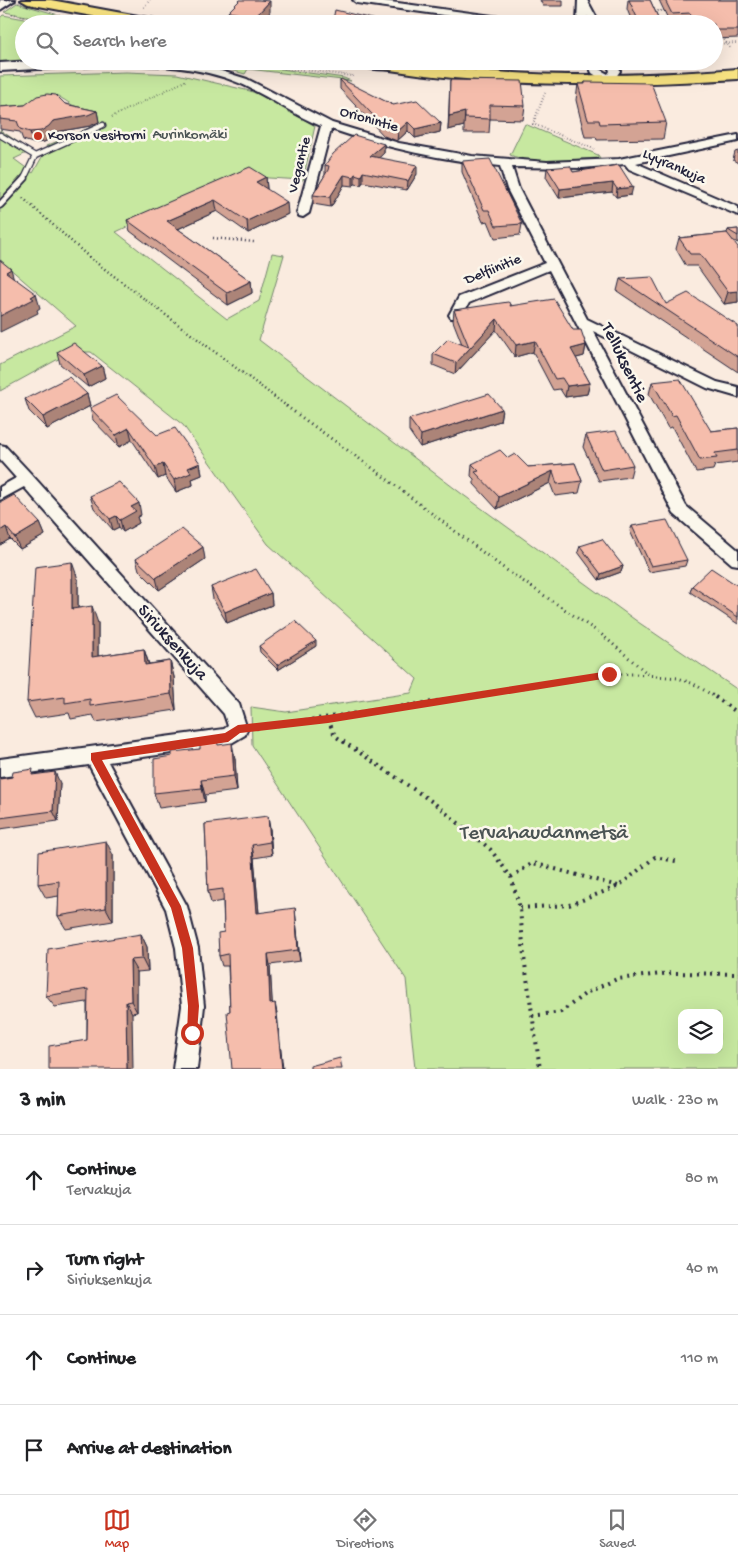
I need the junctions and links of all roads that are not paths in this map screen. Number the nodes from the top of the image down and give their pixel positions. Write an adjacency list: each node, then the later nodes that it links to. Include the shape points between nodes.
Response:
1 (8, 0): 6 (main road)
2 (357, 0): 9 (street)
3 (582, 0): 4 (street); 10 (street); 11 (street)
4 (594, 0)
5 (38, 3): 7 (main road); 8 (main road)
6 (0, 6)
7 (89, 15)
8 (108, 15)
9 (464, 15)
10 (582, 15)
11 (591, 15)
12 (15, 66): 13 (main road, Orionintie)
13 (0, 67)
14 (204, 70): 19 (street, Orionintie, via 226,75 263,91)
15 (423, 70): 16 (main road, via 505,76)
16 (612, 70): 17 (main road); 18 (main road, via 651,80)
17 (738, 70)
18 (738, 74)
19 (327, 124): 25 (street, Orionintie, via 406,147); 28 (street, Vegantie)
20 (103, 125): 23 (lane, via 42,150)
21 (0, 135): 23 (lane)
22 (738, 138): 24 (street, Orionintie)
23 (35, 156): 26 (lane, via 33,167)
24 (622, 161): 25 (street, Orionintie, via 572,164); 27 (street, Lyyrankuja)
25 (505, 162): 29 (street, Telluksentie, via 513,189)
26 (0, 205)
27 (738, 211)
28 (303, 213)
29 (551, 265): 30 (street, Delfiinitie, via 464,300); 31 (street, Telluksentie)
30 (456, 315)
31 (582, 322): 32 (street, via 596,326 712,386); 36 (street, Telluksentie, via 680,510)
32 (738, 392)
33 (0, 450): 34 (street, Siriuksenkuja)
34 (27, 479): 35 (street); 37 (street, Siriuksenkuja, via 232,710 238,729 228,737)
35 (0, 494)
36 (738, 559)
37 (95, 756): 38 (street); 39 (street, via 176,906 187,948 193,1006)
38 (0, 768)
39 (185, 1069)

